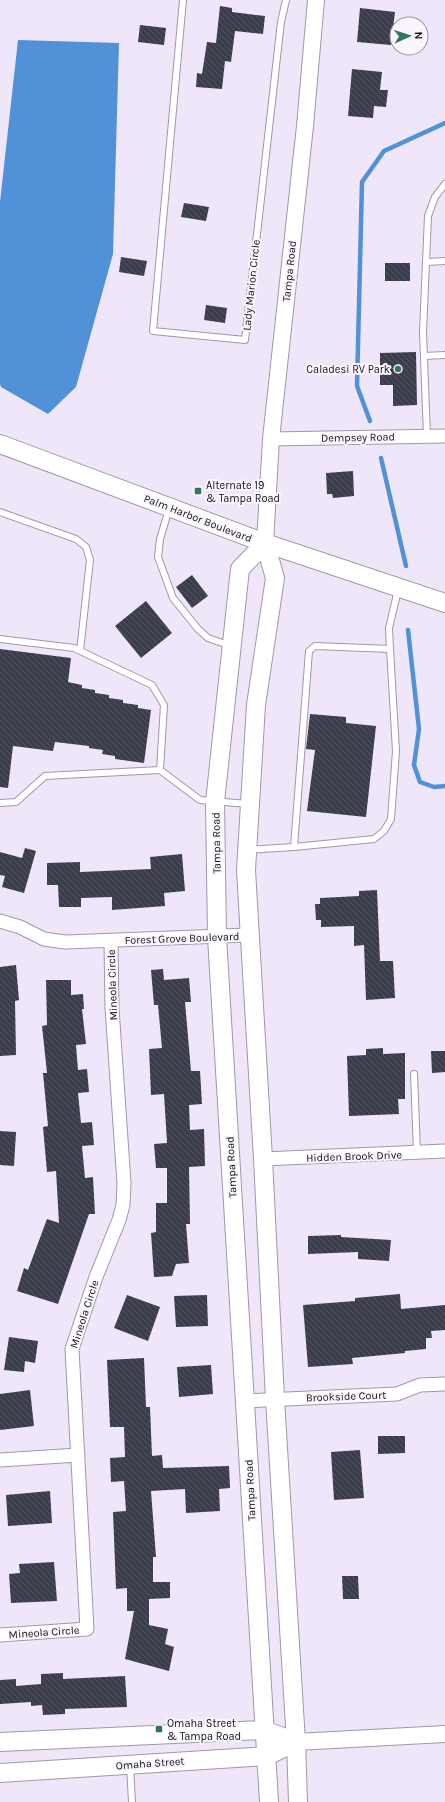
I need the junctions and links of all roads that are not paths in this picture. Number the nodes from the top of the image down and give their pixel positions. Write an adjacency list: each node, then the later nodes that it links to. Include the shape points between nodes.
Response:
1 (183, 0): 2 (lane, Lady Marion Circle, via 153,331 245,340 281,22)
2 (286, 0)
3 (316, 0): 11 (street, Tampa Road)
4 (445, 184): 6 (lane, via 435,197 428,216)
5 (445, 261): 6 (lane)
6 (427, 262): 8 (lane)
7 (445, 355): 8 (lane)
8 (424, 356): 9 (lane)
9 (427, 436): 10 (street, Dempsey Road); 11 (street, Dempsey Road)
10 (445, 436)
11 (271, 439): 15 (street, Tampa Road)
12 (0, 444): 13 (main road, Palm Harbor Boulevard)
13 (170, 507): 15 (main road, Palm Harbor Boulevard); 19 (lane, via 160,539 158,557 174,598 208,638)
14 (0, 512): 21 (lane, via 76,539 86,547 90,560)
15 (265, 543): 16 (main road, Palm Harbor Boulevard); 19 (main road, Tampa Road, via 240,569); 25 (main road, Tampa Road, via 275,578 256,705)
16 (398, 588): 17 (main road, Palm Harbor Boulevard); 20 (lane, via 389,628)
17 (438, 601)
18 (0, 639): 21 (lane, via 74,648)
19 (232, 646): 23 (main road, Tampa Road)
20 (390, 649): 26 (lane, via 396,751 391,819 384,831 374,839); 26 (lane, via 315,646 309,651)
21 (80, 651): 22 (lane, via 152,685 164,705)
22 (160, 770): 23 (lane, via 200,800); 24 (lane, via 45,776 16,802)
23 (215, 802): 25 (lane); 30 (main road, Tampa Road)
24 (0, 803)
25 (249, 804): 27 (main road, Tampa Road)
26 (294, 846): 27 (lane)
27 (247, 850): 29 (main road, Tampa Road)
28 (0, 921): 31 (street, Forest Grove Boulevard, via 20,926 44,939 66,942)
29 (249, 935): 30 (street, Forest Grove Boulevard); 35 (main road, Tampa Road)
30 (217, 937): 31 (street, Forest Grove Boulevard); 38 (main road, Tampa Road)
31 (111, 941): 39 (street, Mineola Circle, via 112,1008 124,1183 123,1205 72,1349)
32 (414, 1074): 34 (lane)
33 (445, 1151): 34 (street, Hidden Brook Drive)
34 (417, 1153): 35 (street, Hidden Brook Drive)
35 (263, 1159): 37 (main road, Tampa Road)
36 (445, 1384): 37 (street, Brookside Court, via 420,1385 397,1394)
37 (275, 1399): 38 (street, Brookside Court); 45 (main road, Tampa Road)
38 (244, 1401): 42 (main road, Tampa Road)
39 (78, 1455): 40 (street); 41 (street, Mineola Circle, via 87,1629)
40 (0, 1460)
41 (0, 1635)
42 (264, 1730): 44 (main road, Omaha Street); 45 (main road, Omaha Street); 46 (main road, Tampa Road)
43 (445, 1734): 45 (street, Omaha Street)
44 (0, 1742)
45 (296, 1742): 46 (main road, Omaha Street); 51 (main road, Tampa Road)
46 (267, 1756): 47 (main road, Omaha Street); 50 (main road, Tampa Road)
47 (130, 1764): 48 (main road, Omaha Street); 49 (lane)
48 (0, 1773)
49 (132, 1802)
50 (269, 1802)
51 (298, 1802)

